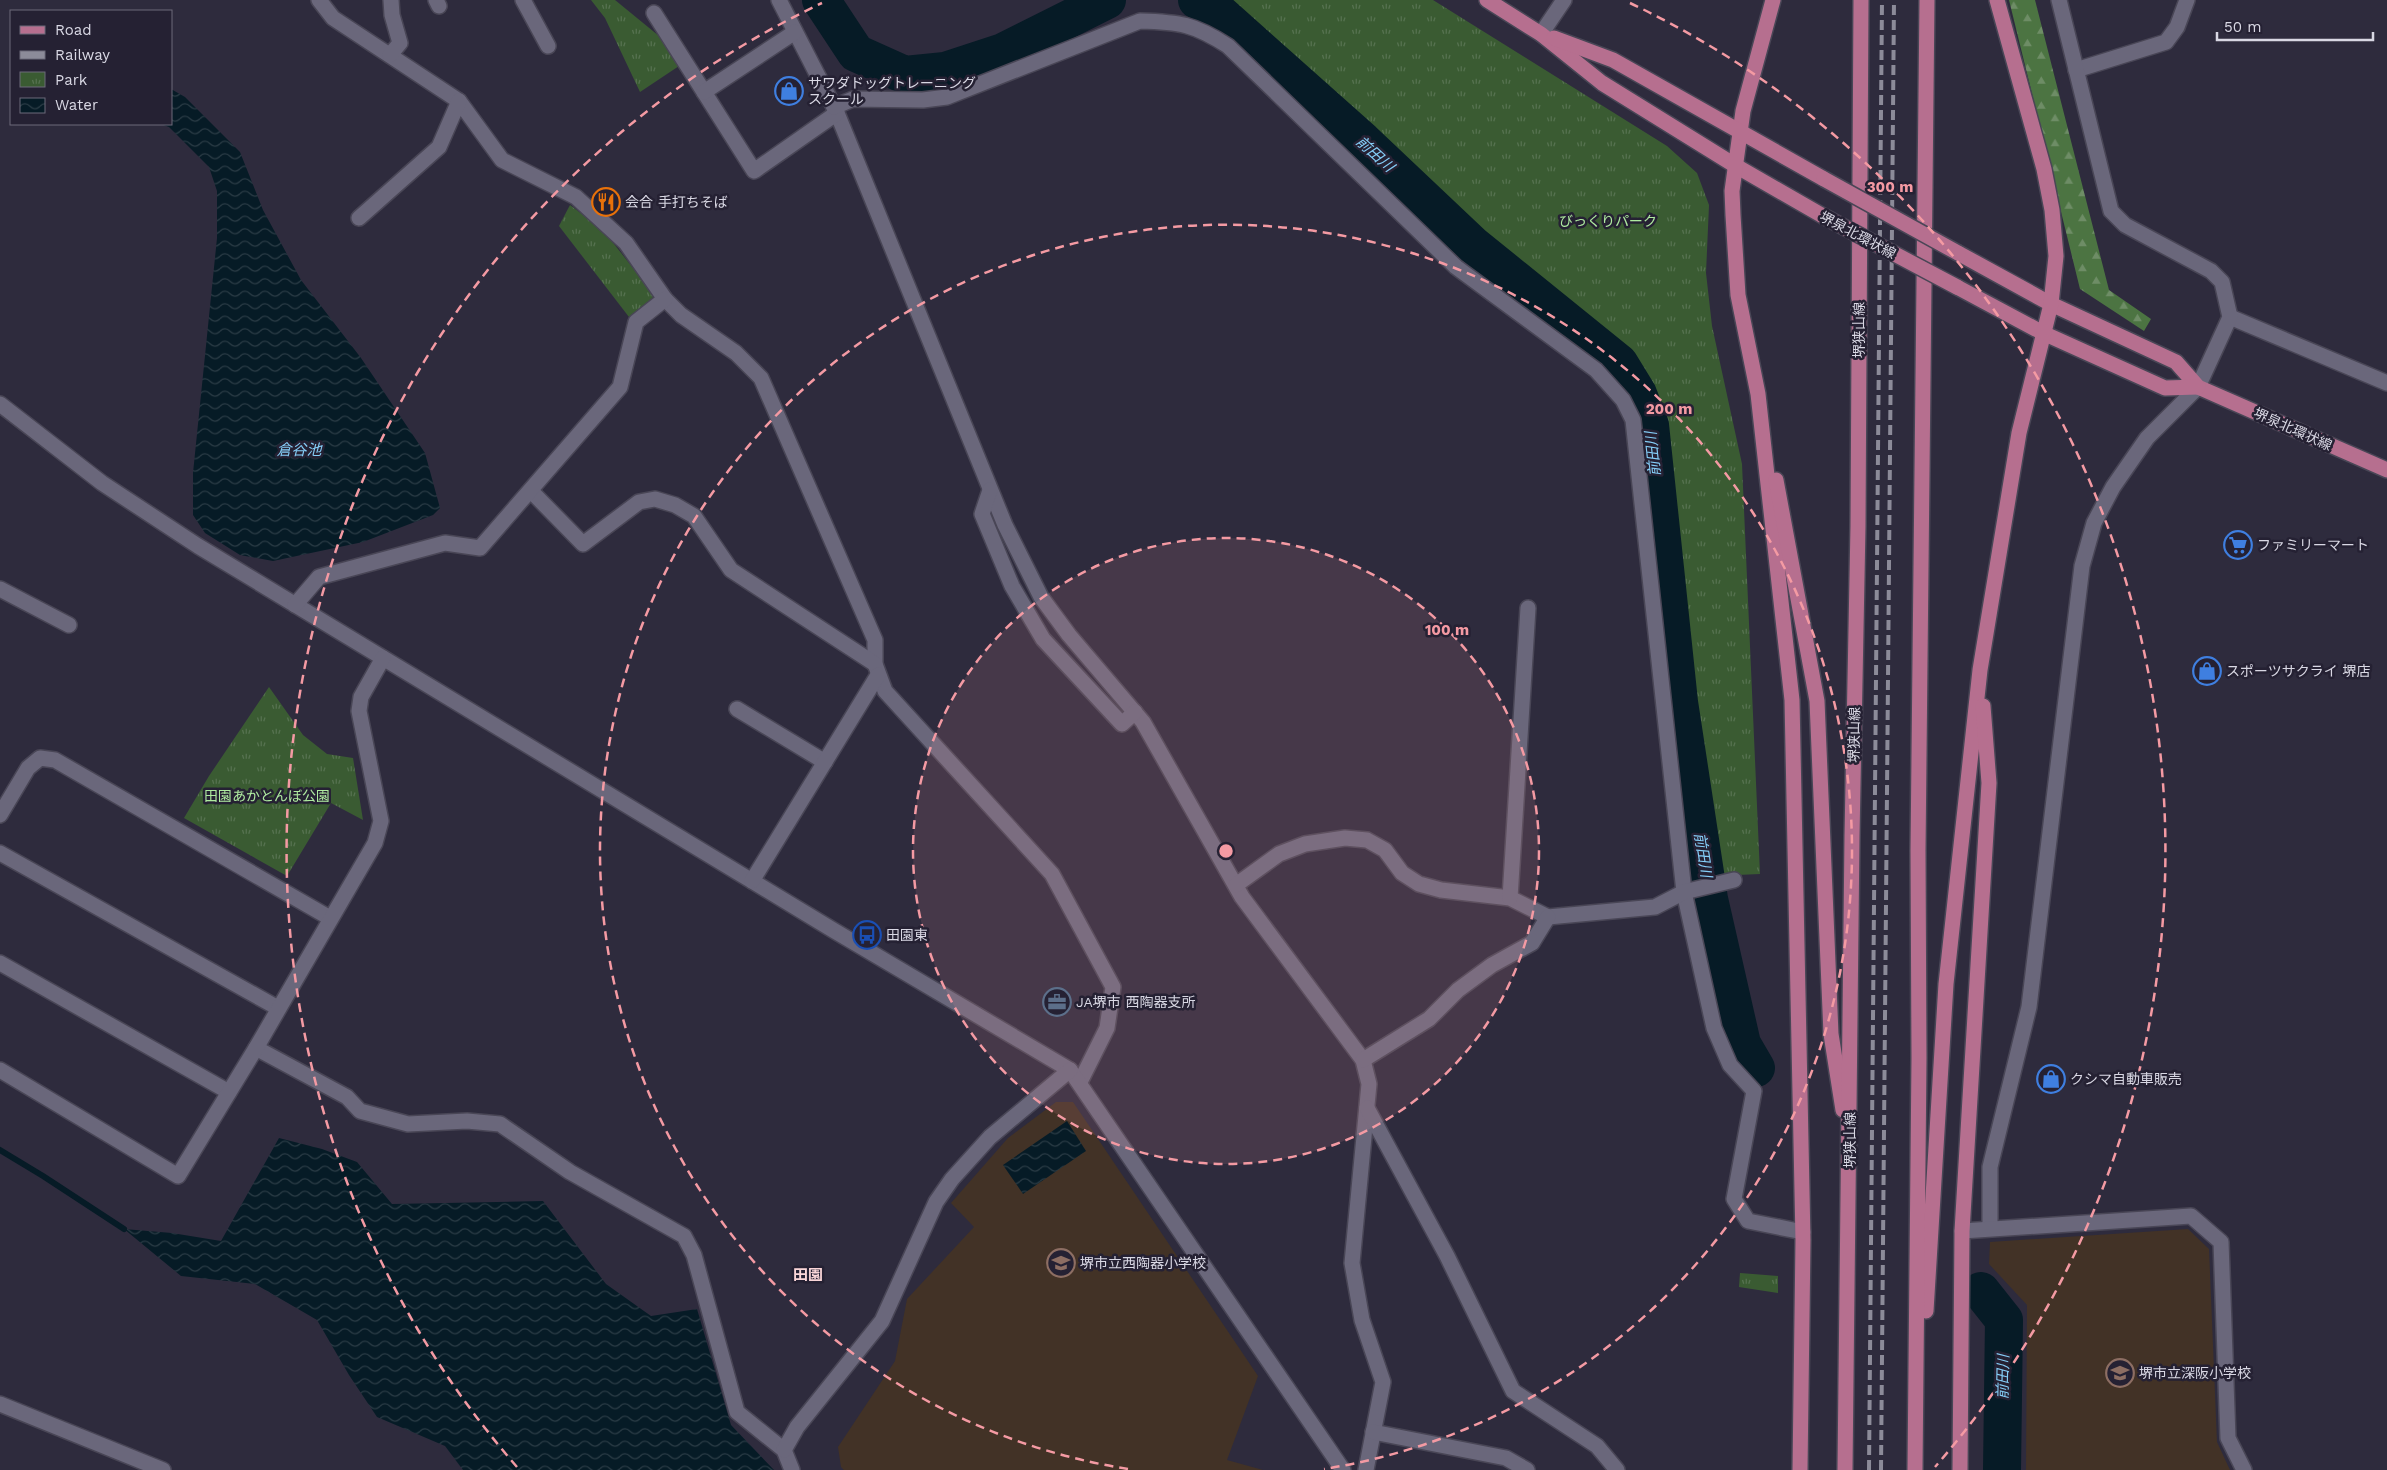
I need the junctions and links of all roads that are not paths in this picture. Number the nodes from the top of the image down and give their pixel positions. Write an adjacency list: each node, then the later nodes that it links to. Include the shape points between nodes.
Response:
1 (319, 0): 17 (street, via 333,18)
2 (391, 0): 17 (street, via 400,44)
3 (523, 0): 16 (street)
4 (779, 0): 14 (street)
5 (1487, 0): 15 (main road, 堺泉北環状線)
6 (1564, 0): 15 (street)
7 (1773, 0): 22 (main road)
8 (1861, 0): 64 (main road, 堺狭山線)
9 (1927, 0): 70 (main road)
10 (1997, 0): 26 (main road, via 2044,169 2052,210 2056,256)
11 (2059, 0): 18 (street)
12 (2187, 0): 18 (street, via 2177,27 2166,42)
13 (654, 13): 19 (street)
14 (795, 32): 19 (street); 21 (street)
15 (1541, 34): 22 (main road, 堺泉北環状線, via 1613,60); 23 (main road, 堺泉北環状線, via 1602,83)
16 (548, 46)
17 (390, 55): 20 (street)
18 (2076, 70): 27 (street, via 2111,211 2125,225 2211,271 2222,282)
19 (704, 92): 21 (street, via 754,171)
20 (459, 101): 24 (street, via 439,147); 25 (street, via 502,160 576,197 609,226 626,243)
21 (836, 110): 34 (street); 51 (street, via 853,98 923,100 947,97 1140,21 1170,22 1203,30 1228,46 1456,267 1596,370 1623,400 1633,420)
22 (1740, 133): 23 (main road); 26 (main road, 堺泉北環状線, bridge)
23 (1736, 166): 28 (main road, 堺泉北環状線, bridge, via 1823,216); 31 (main road, via 1733,215 1738,295)
24 (359, 218)
25 (665, 299): 35 (street, via 636,322 620,386); 41 (street, via 681,315 736,353 761,378 875,640)
26 (2051, 304): 28 (main road); 30 (main road, 堺泉北環状線, via 2176,362)
27 (2230, 317): 29 (street); 30 (street)
28 (2043, 332): 30 (main road, 堺泉北環状線, via 2166,388); 42 (main road, via 2019,433)
29 (2387, 383)
30 (2198, 387): 33 (main road, 堺泉北環状線); 65 (street, via 2147,438 2112,487 2094,523 2082,566 2029,1006 1990,1167)
31 (1758, 394): 64 (main road, via 1785,521 1817,701 1831,1034); 67 (main road, via 1792,700)
32 (0, 404): 37 (street, via 102,483)
33 (2387, 470)
34 (990, 490): 44 (street, via 1041,597); 44 (street, via 982,514 1012,586 1043,639 1122,724)
35 (531, 491): 37 (street, via 480,548 445,543 319,577); 41 (street, via 583,544 639,502 655,499 675,505 694,516 731,570)
36 (0, 589): 39 (street)
37 (295, 605): 40 (street)
38 (1528, 608): 52 (street)
39 (69, 625)
40 (383, 658): 48 (street); 54 (street, via 361,697 359,711 381,821 375,843)
41 (877, 669): 45 (street); 61 (street, via 890,697 1052,874 1112,987 1107,1028)
42 (1980, 670): 66 (main road, via 1989,783); 70 (main road, via 1946,984 1933,1217)
43 (737, 708): 45 (street)
44 (1135, 712): 50 (street)
45 (825, 762): 48 (street)
46 (0, 815): 54 (street, via 28,768 40,758 55,760)
47 (0, 853): 56 (street)
48 (752, 881): 60 (street)
49 (1728, 882): 51 (street)
50 (1236, 885): 52 (street, via 1279,854 1305,844 1345,838 1367,840 1385,850 1402,872 1419,884 1441,890); 58 (street)
51 (1684, 892): 53 (street, via 1655,907); 67 (street, via 1714,1028 1730,1065 1754,1091 1734,1199 1748,1221)
52 (1510, 898): 53 (street)
53 (1548, 917): 58 (street, via 1532,943 1492,965 1458,990 1429,1019)
54 (330, 918): 56 (street)
55 (0, 962): 62 (street)
56 (278, 1008): 57 (street)
57 (256, 1048): 62 (street); 71 (street, via 347,1097 360,1111 408,1124 467,1121 500,1124 570,1172 684,1236 694,1255 737,1412)
58 (1363, 1060): 63 (street, via 1369,1084)
59 (0, 1070): 62 (street, via 178,1176)
60 (1070, 1070): 61 (street); 71 (street, via 990,1137 952,1179 936,1202 882,1320 797,1427)
61 (1080, 1082): 74 (street)
62 (229, 1092)
63 (1367, 1108): 69 (street, via 1352,1263 1362,1320 1383,1382); 77 (street, via 1447,1256 1514,1391 1597,1446)
64 (1850, 1156): 79 (main road, 堺狭山線)
65 (1990, 1228): 66 (street); 82 (street, via 2191,1216 2221,1242 2228,1438)
66 (1962, 1231): 81 (main road)
67 (1803, 1232): 78 (main road)
68 (0, 1404): 72 (street)
69 (1373, 1432): 75 (street); 76 (street, via 1506,1458)
70 (1915, 1444): 80 (main road)
71 (784, 1450): 73 (street)
72 (163, 1470)
73 (792, 1470)
74 (1343, 1470)
75 (1366, 1470)
76 (1527, 1470)
77 (1617, 1470)
78 (1800, 1470)
79 (1845, 1470)
80 (1915, 1470)
81 (1960, 1470)
82 (2244, 1470)

